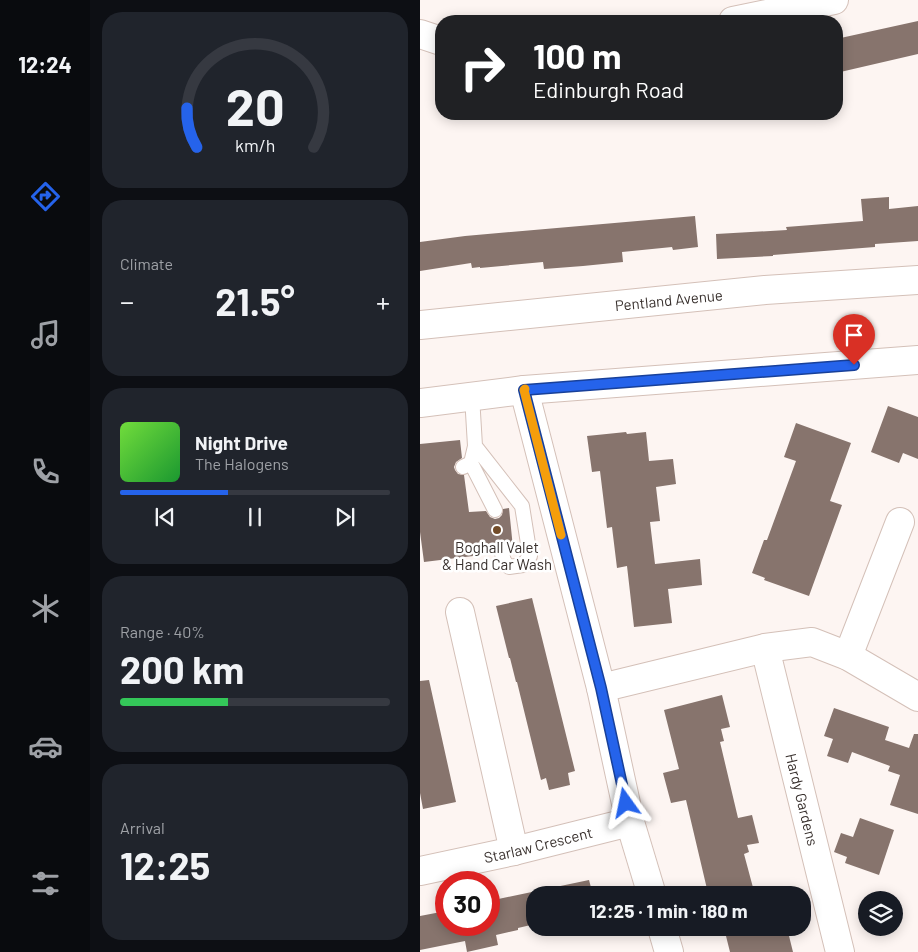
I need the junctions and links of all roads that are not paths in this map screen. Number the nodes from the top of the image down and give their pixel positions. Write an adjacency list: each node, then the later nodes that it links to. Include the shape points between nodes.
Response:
1 (834, 0): 2 (street)
2 (762, 15)
3 (420, 34): 4 (street)
4 (435, 39)
5 (918, 280): 6 (street, Pentland Avenue, via 765,290)
6 (420, 325)
7 (918, 360): 8 (street)
8 (524, 390): 9 (street); 18 (street)
9 (472, 396): 10 (street); 11 (lane)
10 (420, 403)
11 (475, 446): 12 (lane, via 468,465); 14 (lane, via 522,506 530,556 523,565 509,567)
12 (496, 510)
13 (900, 522): 17 (street)
14 (501, 550)
15 (460, 612): 21 (street)
16 (765, 648): 17 (street, via 812,642); 18 (street); 26 (street, Hardy Gardens)
17 (848, 656): 19 (street)
18 (601, 688): 20 (street)
19 (918, 697)
20 (630, 822): 21 (street, Starlaw Crescent); 23 (street)
21 (514, 851): 22 (street, Starlaw Crescent)
22 (420, 871)
23 (649, 886)
24 (664, 936): 25 (street)
25 (669, 952)
26 (840, 952)

